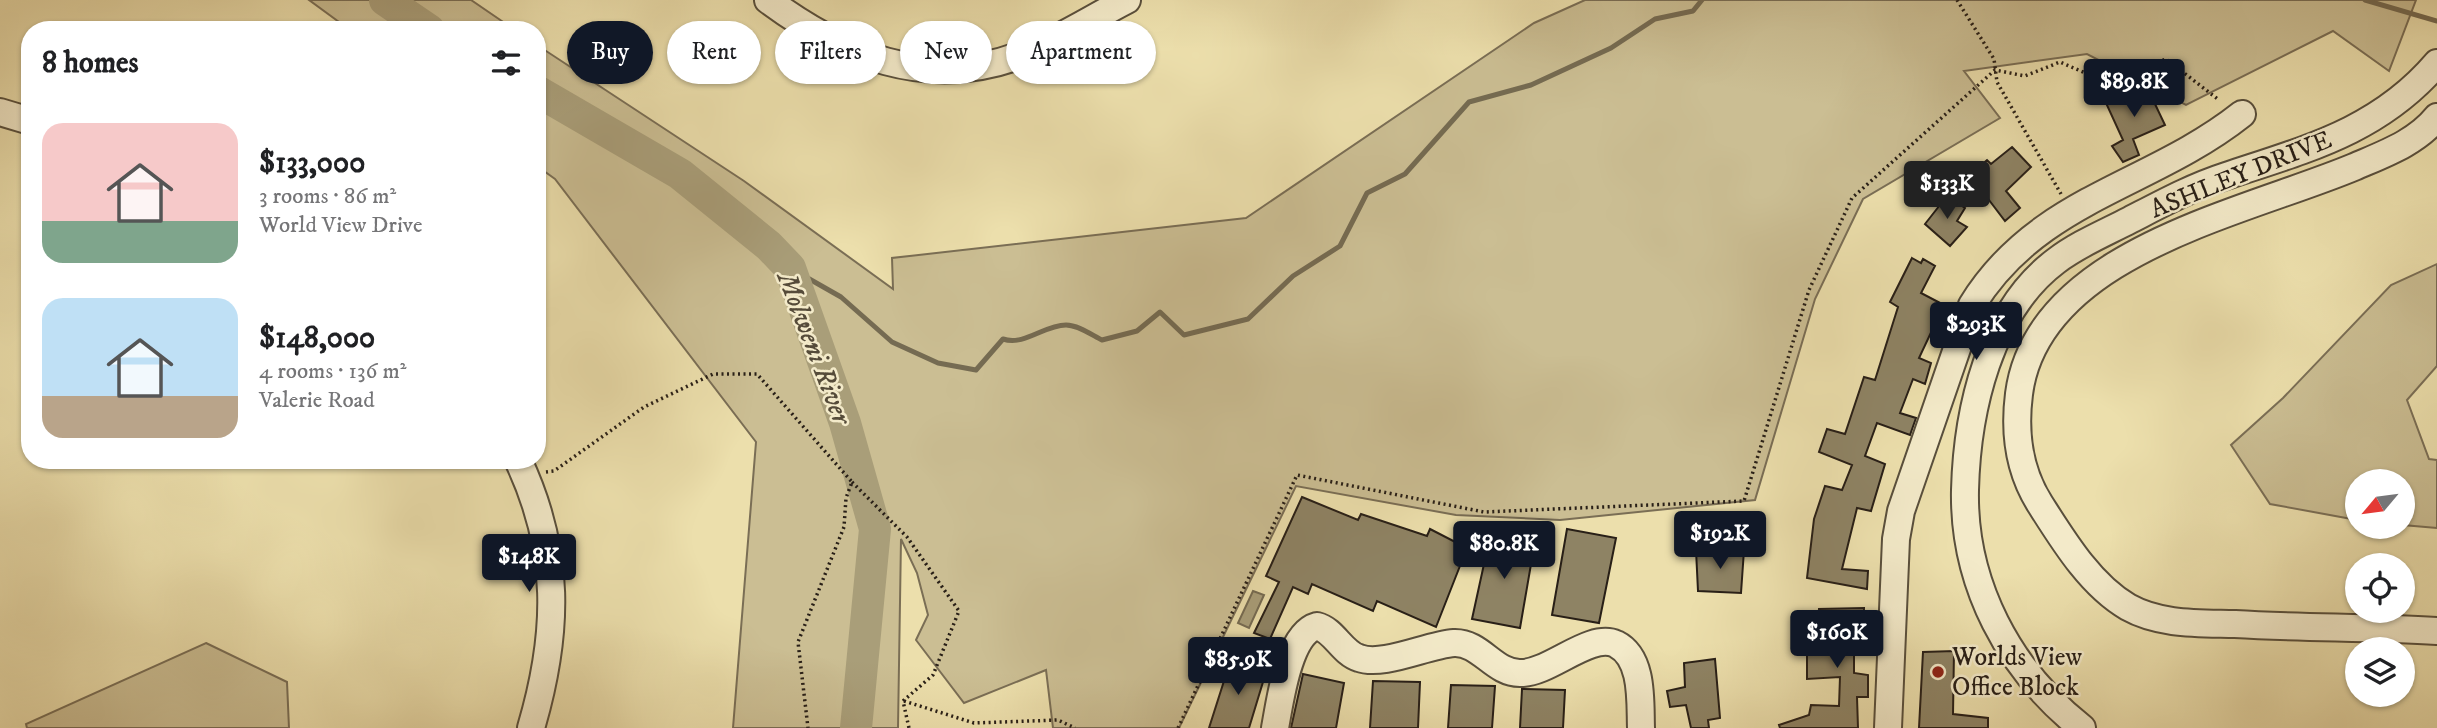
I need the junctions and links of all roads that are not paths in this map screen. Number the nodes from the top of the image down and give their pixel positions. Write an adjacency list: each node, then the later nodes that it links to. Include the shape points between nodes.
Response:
1 (768, 0): 2 (street, via 813,33 846,49 916,67 947,67 1018,55)
2 (1127, 0)
3 (2437, 63): 14 (street, ASHLEY DRIVE, via 2410,93 2358,128 2213,180 2071,251 2032,284 1990,352 1975,398 1966,456 1965,501 1976,572 1993,619 2027,675)
4 (0, 112): 7 (street)
5 (2242, 114): 13 (street, via 2212,138 2031,235 1989,278 1972,304 1899,520)
6 (2437, 117): 9 (street, via 2396,149 2190,227 2075,293 2031,349 2020,386 2015,433 2036,498 2060,537 2103,588 2137,611 2156,618 2198,622)
7 (21, 118)
8 (522, 469): 10 (street, via 547,540 553,602 547,665)
9 (2437, 631)
10 (531, 728)
11 (1275, 728): 12 (street, via 1297,646 1308,630 1321,626 1360,659 1455,643 1520,674 1600,642 1615,644 1636,671)
12 (1641, 728)
13 (1888, 728)
14 (2082, 728)

